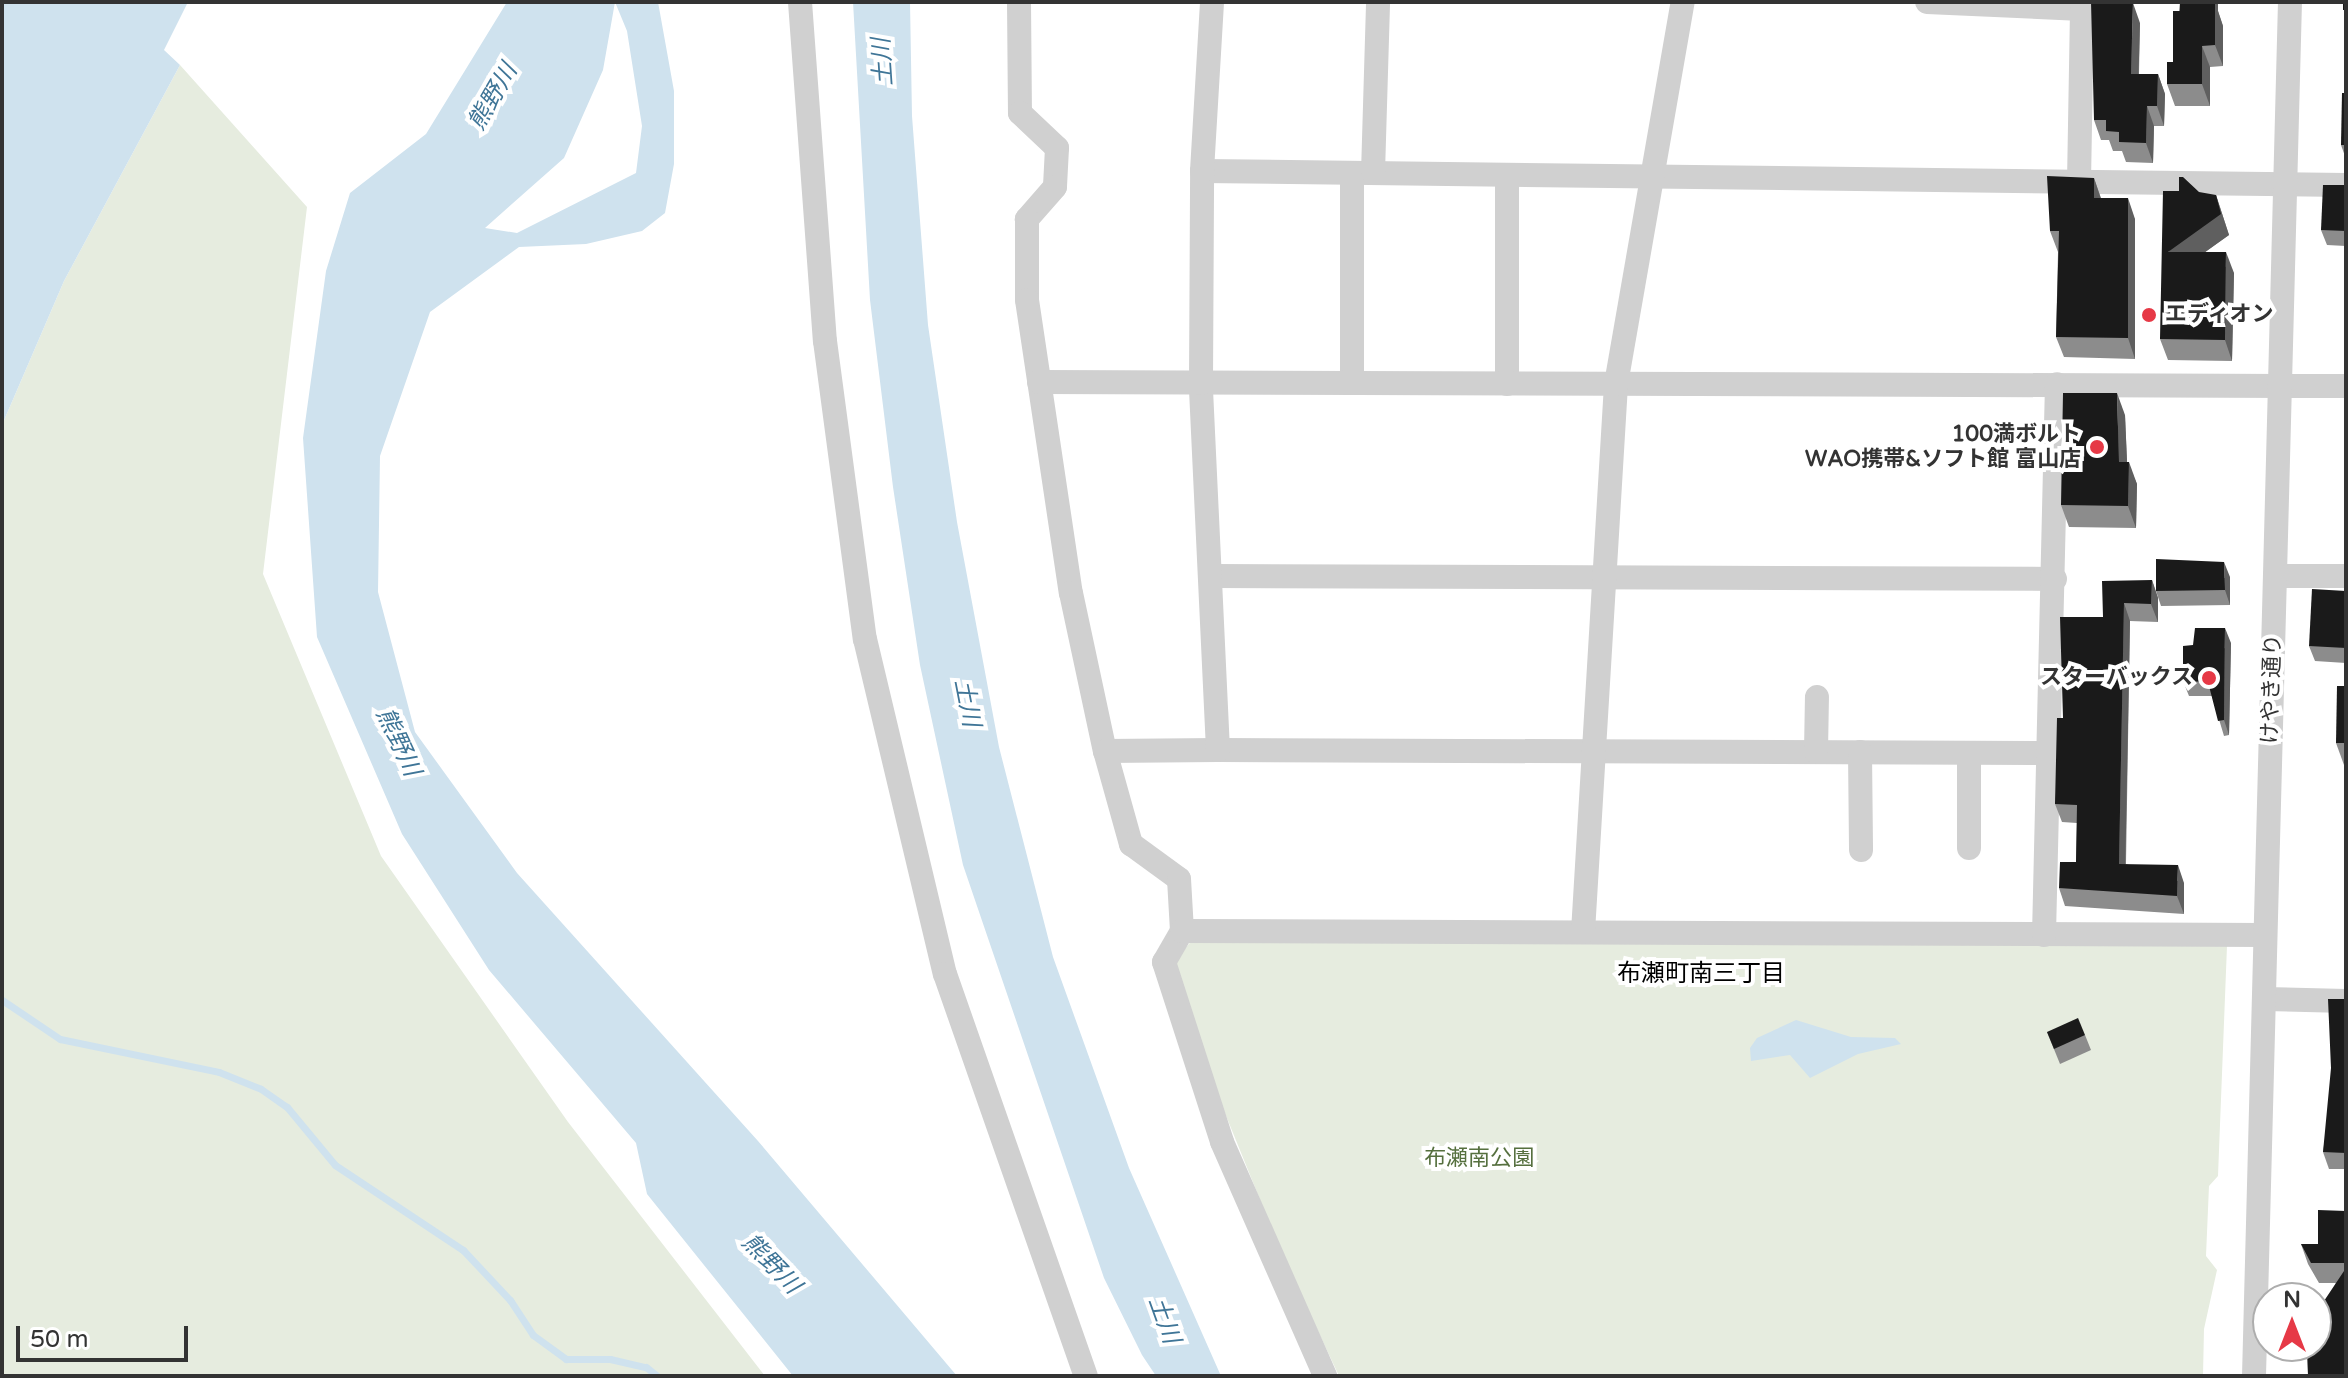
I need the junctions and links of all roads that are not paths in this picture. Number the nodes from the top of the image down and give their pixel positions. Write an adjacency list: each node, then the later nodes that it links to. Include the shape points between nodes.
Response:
1 (800, 2): 45 (street, via 825,341 865,639 949,988)
2 (1019, 2): 16 (street, via 1020,113 1057,148 1055,187 1027,219 1027,300)
3 (1212, 2): 9 (street)
4 (1378, 2): 10 (street)
5 (1683, 2): 12 (street)
6 (1927, 2): 8 (street)
7 (2290, 2): 14 (street, けやき通り)
8 (2082, 6): 13 (street)
9 (1202, 171): 10 (street); 17 (street)
10 (1363, 173): 11 (street); 18 (street)
11 (1507, 175): 12 (street); 20 (street)
12 (1651, 176): 13 (street); 21 (street)
13 (2079, 182): 14 (street)
14 (2285, 184): 15 (street); 19 (street, けやき通り)
15 (2346, 185)
16 (1039, 382): 17 (street); 32 (street, via 1071,593)
17 (1201, 383): 18 (street); 24 (street)
18 (1352, 383): 20 (street)
19 (2280, 383): 22 (street); 23 (street); 25 (street, けやき通り)
20 (1507, 384): 21 (street)
21 (1616, 384): 22 (street); 27 (street)
22 (2057, 384): 28 (street)
23 (2346, 386)
24 (1212, 576): 27 (street); 30 (street)
25 (2275, 576): 26 (street); 42 (street, けやき通り)
26 (2346, 576)
27 (1605, 577): 28 (street); 31 (street)
28 (2055, 579): 36 (street)
29 (1817, 697): 33 (street)
30 (1218, 750): 31 (street); 32 (street)
31 (1594, 750): 33 (street); 40 (street)
32 (1105, 751): 39 (street, via 1131,844 1179,879)
33 (1816, 752): 34 (street)
34 (1860, 752): 35 (street); 38 (street)
35 (1969, 753): 36 (street); 37 (street)
36 (2049, 753): 41 (street)
37 (1969, 848)
38 (1861, 850)
39 (1182, 931): 40 (street); 46 (street, via 1164,962)
40 (1583, 932): 41 (street)
41 (2044, 935): 42 (street)
42 (2265, 935): 43 (street, けやき通り)
43 (2264, 999): 44 (street); 47 (street, けやき通り)
44 (2346, 1001)
45 (1086, 1376)
46 (1325, 1376)
47 (2254, 1376)

